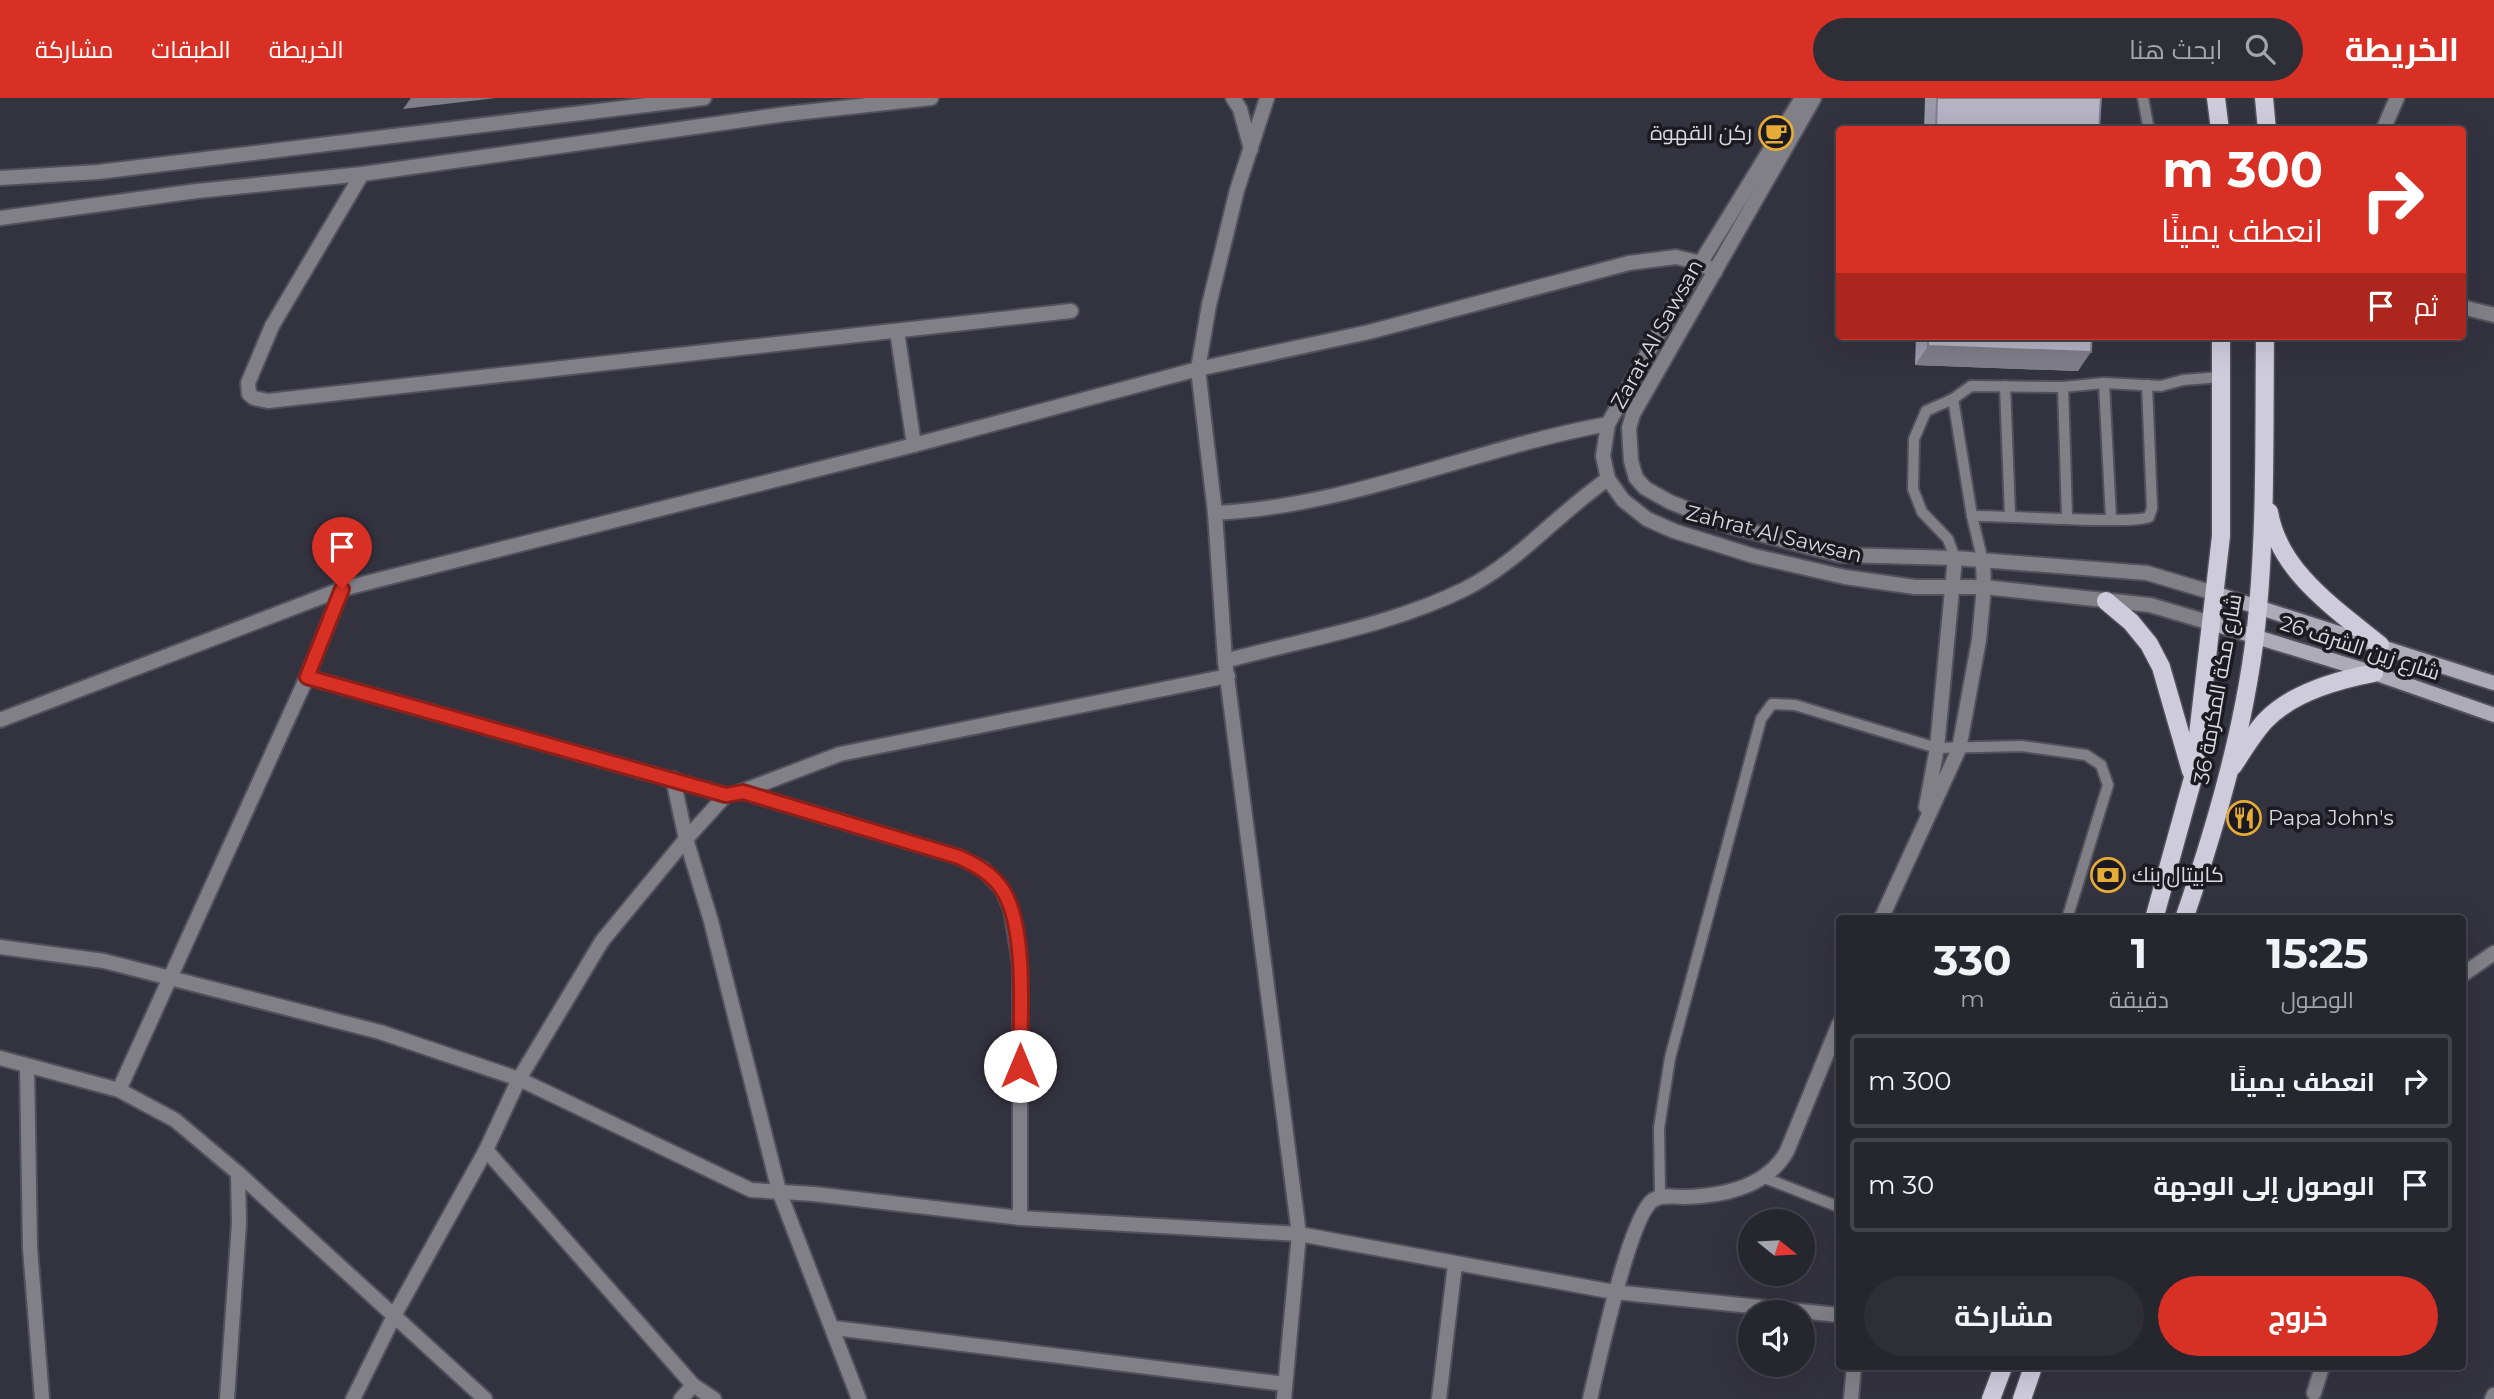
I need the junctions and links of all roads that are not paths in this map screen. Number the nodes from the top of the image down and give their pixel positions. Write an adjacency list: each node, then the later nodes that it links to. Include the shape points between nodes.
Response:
1 (704, 98): 17 (street, via 98,172)
2 (931, 98): 16 (street, via 555,144)
3 (1233, 98): 15 (street)
4 (1267, 98): 15 (street)
5 (1802, 98): 19 (street)
6 (1814, 98): 20 (street, Zarat Al Sawsan)
7 (2143, 98): 11 (lane)
8 (2216, 98): 12 (main road)
9 (2264, 98): 13 (main road)
10 (2396, 98): 14 (street)
11 (2148, 126)
12 (2220, 126)
13 (2267, 126)
14 (2385, 126)
15 (1251, 149): 27 (street, via 1209,305)
16 (362, 174): 18 (street); 24 (street, via 272,326 248,383 254,398 268,401)
17 (0, 178)
18 (0, 218)
19 (1701, 263): 20 (street); 27 (street, via 1676,257 1629,263 1369,332); 34 (street)
20 (1715, 272): 43 (street, Zarat Al Sawsan, via 1633,414 1629,444 1636,478 1670,502 1730,526 1840,555)
21 (2466, 308): 23 (street)
22 (1072, 311): 24 (street)
23 (2494, 315)
24 (897, 331): 35 (street)
25 (2221, 340): 28 (main road, شارع مكة المكرمة 36)
26 (2264, 340): 37 (main road, شارع مكة المكرمة 36)
27 (1198, 369): 35 (street); 38 (street)
28 (2221, 377): 30 (lane); 48 (main road, شارع مكة المكرمة 36, via 2221,536)
29 (2104, 383): 30 (lane); 32 (lane); 42 (lane)
30 (2147, 385): 42 (lane, via 2152,508 2146,519)
31 (2005, 386): 32 (lane); 33 (lane, via 1972,386); 39 (lane)
32 (2063, 387): 41 (lane)
33 (1953, 399): 40 (lane); 43 (lane, via 1926,411 1917,426 1913,489 1922,512 1948,539)
34 (1608, 424): 36 (street, via 1603,456); 38 (street, via 1571,430 1379,486 1262,510)
35 (914, 445): 47 (street)
36 (1608, 478): 45 (street, Zahrat Al Sawsan, via 1623,500 1647,519 1699,539 1845,577); 54 (street, via 1466,589 1349,630)
37 (2263, 479): 50 (main road, شارع مكة المكرمة 36); 53 (main road, via 2272,532 2291,561 2312,589)
38 (1215, 513): 54 (street)
39 (2010, 515): 40 (lane); 41 (lane)
40 (1972, 516): 44 (lane)
41 (2067, 517): 42 (lane)
42 (2111, 519)
43 (1955, 558): 44 (street, Zarat Al Sawsan); 45 (street)
44 (1983, 562): 46 (street); 48 (street, Zarat Al Sawsan, via 2147,573)
45 (1951, 587): 46 (street, Zahrat Al Sawsan); 61 (street)
46 (1984, 587): 49 (street, Zahrat Al Sawsan); 62 (street)
47 (342, 589): 57 (street); 60 (street)
48 (2214, 593): 50 (main road, شارع زين الشرف 26); 51 (main road, شارع مكة المكرمة 36)
49 (2106, 601): 51 (street, Zahrat Al Sawsan, via 2150,605); 64 (main road, via 2131,622 2161,667)
50 (2258, 608): 52 (main road, شارع مكة المكرمة 36); 53 (main road, شارع زين الشرف 26)
51 (2211, 623): 52 (main road, شارع زين الشرف 26); 64 (main road, شارع مكة المكرمة 36)
52 (2254, 636): 55 (main road, شارع زين الشرف 26); 63 (main road, شارع مكة المكرمة 36)
53 (2380, 645): 58 (main road, شارع زين الشرف 26)
54 (1225, 661): 56 (street)
55 (2374, 673): 59 (main road, شارع زين الشرف 26); 63 (main road, via 2335,683 2283,706)
56 (1228, 676): 66 (street, via 840,754); 90 (street)
57 (307, 677): 65 (street); 77 (street)
58 (2494, 683)
59 (2494, 715)
60 (0, 720)
61 (1937, 748): 62 (lane); 68 (street); 87 (lane, via 1796,705 1778,702 1767,707 1670,1058 1659,1128)
62 (1959, 749): 68 (street); 71 (lane, via 2022,746 2086,755 2101,765 2108,785)
63 (2228, 771): 73 (main road, شارع مكة المكرمة 36)
64 (2193, 778): 72 (main road, شارع مكة المكرمة 36)
65 (673, 779): 67 (street); 69 (street)
66 (743, 792): 67 (street); 89 (street, via 959,857 983,869 1002,889 1012,909 1020,964)
67 (726, 795): 69 (street)
68 (1922, 825): 70 (street)
69 (686, 839): 81 (street, via 602,942); 86 (street)
70 (1883, 915)
71 (2068, 915)
72 (2155, 915)
73 (2185, 915)
74 (0, 947): 77 (street)
75 (2494, 953): 76 (street)
76 (2466, 972)
77 (172, 976): 81 (street, via 380,1032); 82 (street)
78 (1836, 1031): 85 (street, via 1787,1151)
79 (0, 1058): 80 (street)
80 (27, 1066): 82 (street); 103 (street, via 30,1248)
81 (519, 1079): 83 (street); 86 (street, via 727,1181 751,1190)
82 (118, 1090): 84 (street, via 175,1120)
83 (485, 1150): 93 (street); 100 (street)
84 (238, 1173): 93 (street); 104 (street)
85 (1765, 1178): 87 (street, via 1736,1189); 88 (lane)
86 (779, 1191): 89 (street); 95 (street)
87 (1660, 1196): 92 (street, via 1646,1207)
88 (1836, 1206)
89 (1020, 1219): 90 (street)
90 (1298, 1234): 91 (street); 101 (street)
91 (1455, 1264): 92 (street); 110 (street)
92 (1614, 1292): 94 (street); 111 (street)
93 (395, 1314): 105 (street); 106 (street)
94 (1836, 1315)
95 (834, 1328): 101 (street); 109 (street)
96 (1854, 1370): 112 (street)
97 (2002, 1370): 113 (main road)
98 (2033, 1370): 114 (main road)
99 (2321, 1370): 102 (street)
100 (693, 1385): 107 (street); 108 (street)
101 (1285, 1392)
102 (2314, 1393)
103 (42, 1399)
104 (227, 1399)
105 (353, 1399)
106 (485, 1399)
107 (681, 1399)
108 (714, 1399)
109 (859, 1399)
110 (1438, 1399)
111 (1590, 1399)
112 (1851, 1399)
113 (1991, 1399)
114 (2022, 1399)

